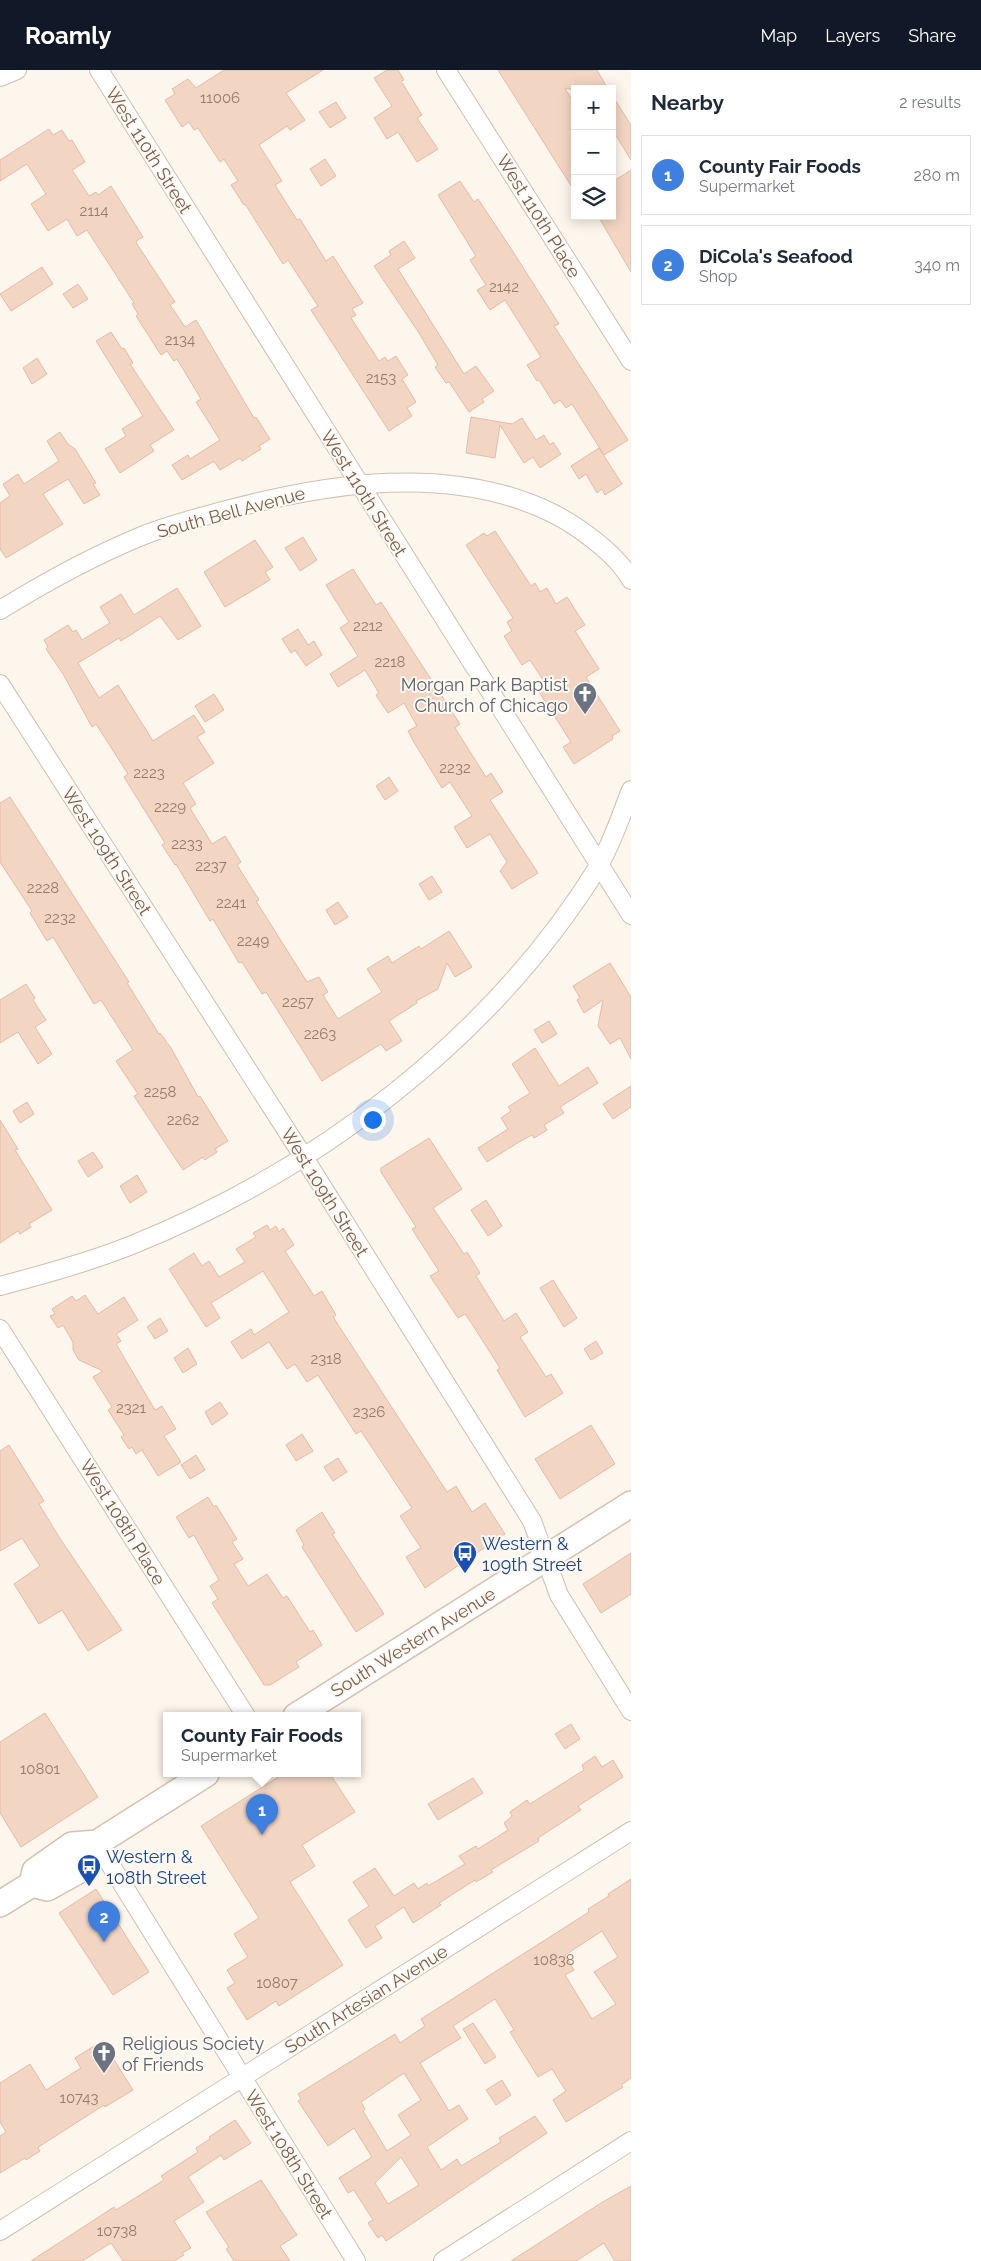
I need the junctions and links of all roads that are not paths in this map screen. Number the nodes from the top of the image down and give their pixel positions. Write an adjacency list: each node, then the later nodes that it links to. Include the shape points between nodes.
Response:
1 (17, 70): 4 (street)
2 (99, 70): 6 (street, West 110th Street)
3 (446, 70): 5 (street, West 110th Place)
4 (0, 77)
5 (631, 361)
6 (358, 484): 7 (street, South Bell Avenue, via 465,487 538,506 569,522 601,546); 8 (street, South Bell Avenue, via 260,501 138,537 58,575); 11 (street, West 110th Street)
7 (631, 578)
8 (0, 610)
9 (0, 684): 13 (street, West 109th Street)
10 (631, 790): 11 (street)
11 (599, 865): 12 (street, West 110th Street); 13 (street, via 548,941 448,1047 388,1098)
12 (631, 916)
13 (303, 1156): 14 (street, via 204,1213 132,1245 67,1268); 17 (street, West 109th Street, via 532,1521)
14 (0, 1286)
15 (0, 1329): 19 (street, West 108th Place)
16 (631, 1504): 17 (main road, South Western Avenue)
17 (546, 1558): 18 (street, West 109th Street, via 559,1595); 20 (main road, South Western Avenue)
18 (631, 1711)
19 (243, 1712)
20 (302, 1712)
21 (201, 1777): 23 (main road)
22 (631, 1831): 25 (street, South Artesian Avenue)
23 (97, 1843): 24 (main road, via 72,1846 35,1871 32,1884); 25 (street, West 108th Street)
24 (0, 1904)
25 (242, 2078): 27 (street, South Artesian Avenue); 28 (street, West 108th Street)
26 (631, 2141): 29 (street)
27 (0, 2231)
28 (356, 2261)
29 (443, 2261)

